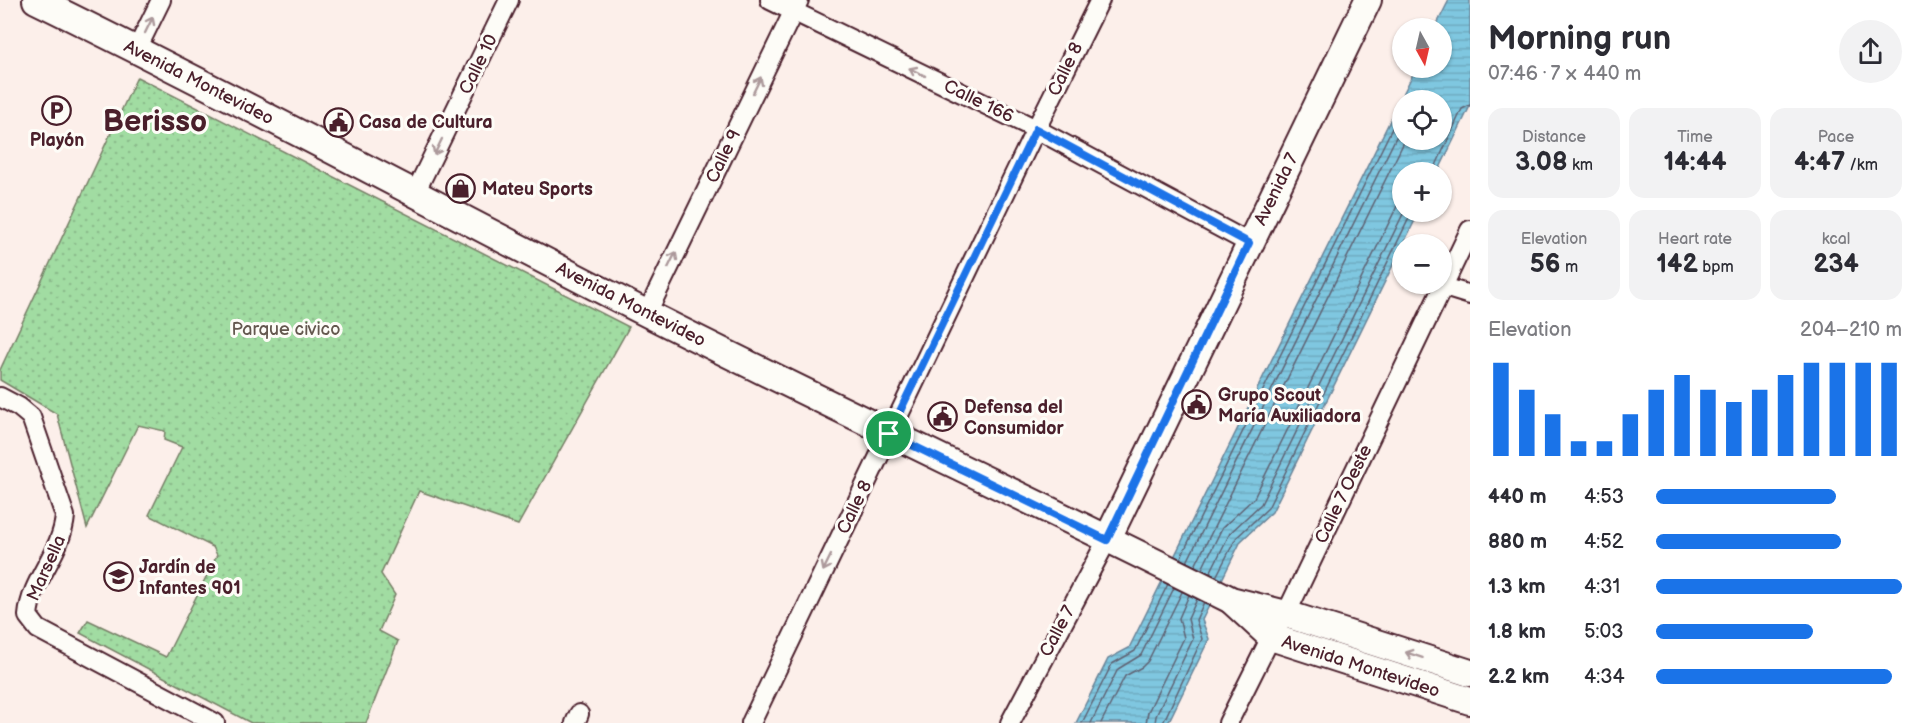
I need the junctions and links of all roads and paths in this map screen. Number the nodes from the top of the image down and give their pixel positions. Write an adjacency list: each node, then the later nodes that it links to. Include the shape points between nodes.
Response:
1 (36, 0): 8 (main road, Avenida Montevideo)
2 (161, 0): 8 (street, one-way to 2)
3 (509, 0): 10 (street, Calle 10, one-way to 10)
4 (770, 0): 7 (street, Calle 166)
5 (1100, 0): 9 (street, Calle 8)
6 (1368, 0): 12 (main road, Avenida 7)
7 (796, 6): 9 (street, Calle 166, one-way to 7); 17 (street, Calle 9, one-way to 7)
8 (137, 49): 10 (main road, Avenida Montevideo)
9 (1036, 129): 12 (street, Calle 166); 19 (street, Calle 8)
10 (416, 193): 17 (main road, Avenida Montevideo)
11 (1470, 230): 13 (street, Calle 7 Oeste)
12 (1249, 243): 20 (main road, Avenida 7)
13 (1452, 269)
14 (1452, 289): 16 (street)
15 (1441, 294): 22 (street, Calle 7 Oeste)
16 (1470, 295)
17 (646, 313): 19 (main road, Avenida Montevideo)
18 (0, 398): 26 (street, Marsella, via 31,417 64,516 63,533 29,601 28,616 38,629)
19 (889, 434): 20 (main road, Avenida Montevideo); 27 (street, Calle 8, one-way to 27)
20 (1107, 540): 21 (main road, Avenida Montevideo); 28 (street, Calle 7)
21 (1231, 600): 22 (main road, Avenida Montevideo); 23 (main road, Avenida Montevideo)
22 (1286, 614): 23 (street, Calle 7 Oeste); 24 (main road, Avenida Montevideo, one-way to 22)
23 (1271, 637): 25 (main road, Avenida Montevideo); 29 (street, Calle 7 Oeste)
24 (1470, 673)
25 (1470, 701)
26 (215, 723)
27 (751, 723)
28 (1010, 723)
29 (1228, 723)

